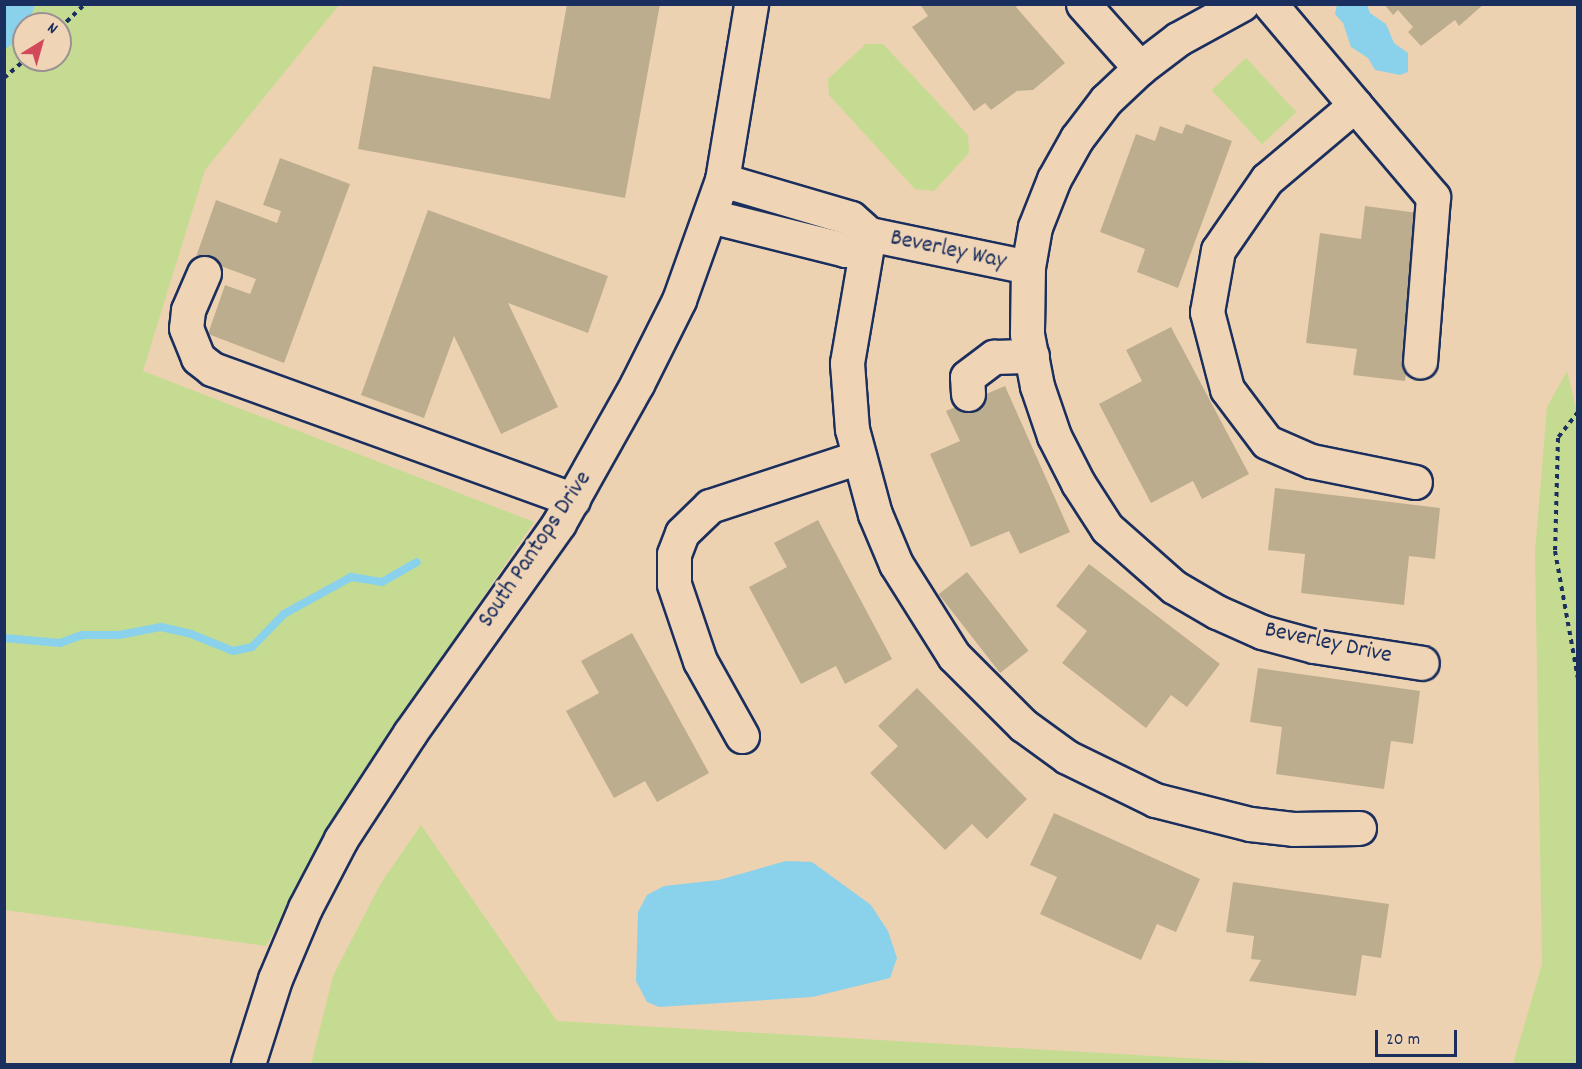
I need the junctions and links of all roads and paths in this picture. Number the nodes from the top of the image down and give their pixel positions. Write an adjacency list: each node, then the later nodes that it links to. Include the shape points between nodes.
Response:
1 (85, 4): 6 (path)
2 (751, 4): 9 (street, South Pantops Drive)
3 (1083, 4): 7 (street)
4 (1242, 4): 7 (street, Beverley Drive, via 1179,39)
5 (1270, 4): 8 (street)
6 (72, 16)
7 (1140, 68): 12 (street, Beverley Drive, via 1106,100 1060,168 1035,227)
8 (1354, 105): 15 (street, via 1433,198); 19 (street, via 1267,179 1218,250 1207,312 1227,389 1267,442 1311,461)
9 (722, 180): 10 (street, South Pantops Drive); 11 (street, Beverley Way, via 851,218)
10 (710, 216): 11 (street, Beverley Way, via 846,250); 20 (street, South Pantops Drive, via 679,300)
11 (869, 234): 12 (street, Beverley Way); 18 (street, via 847,363 852,429)
12 (1028, 267): 14 (street, Beverley Drive, via 1027,334)
13 (204, 273): 20 (street, via 188,310 186,328 198,358 212,369)
14 (1032, 356): 16 (street, via 994,357 967,377); 21 (street, Beverley Drive, via 1054,436 1078,483 1107,528 1174,587 1262,632 1314,646)
15 (1420, 361)
16 (968, 394)
17 (1578, 412): 22 (path, via 1558,438 1555,550)
18 (859, 457): 23 (street, via 710,506 682,533 674,554 674,584 700,661); 24 (street, via 879,524 922,612 954,656 1023,725 1067,757 1115,783 1197,814 1293,829)
19 (1415, 482)
20 (573, 500): 25 (street, South Pantops Drive, via 341,839 305,908 275,979)
21 (1422, 663)
22 (1578, 679)
23 (742, 736)
24 (1359, 828)
25 (248, 1065)

